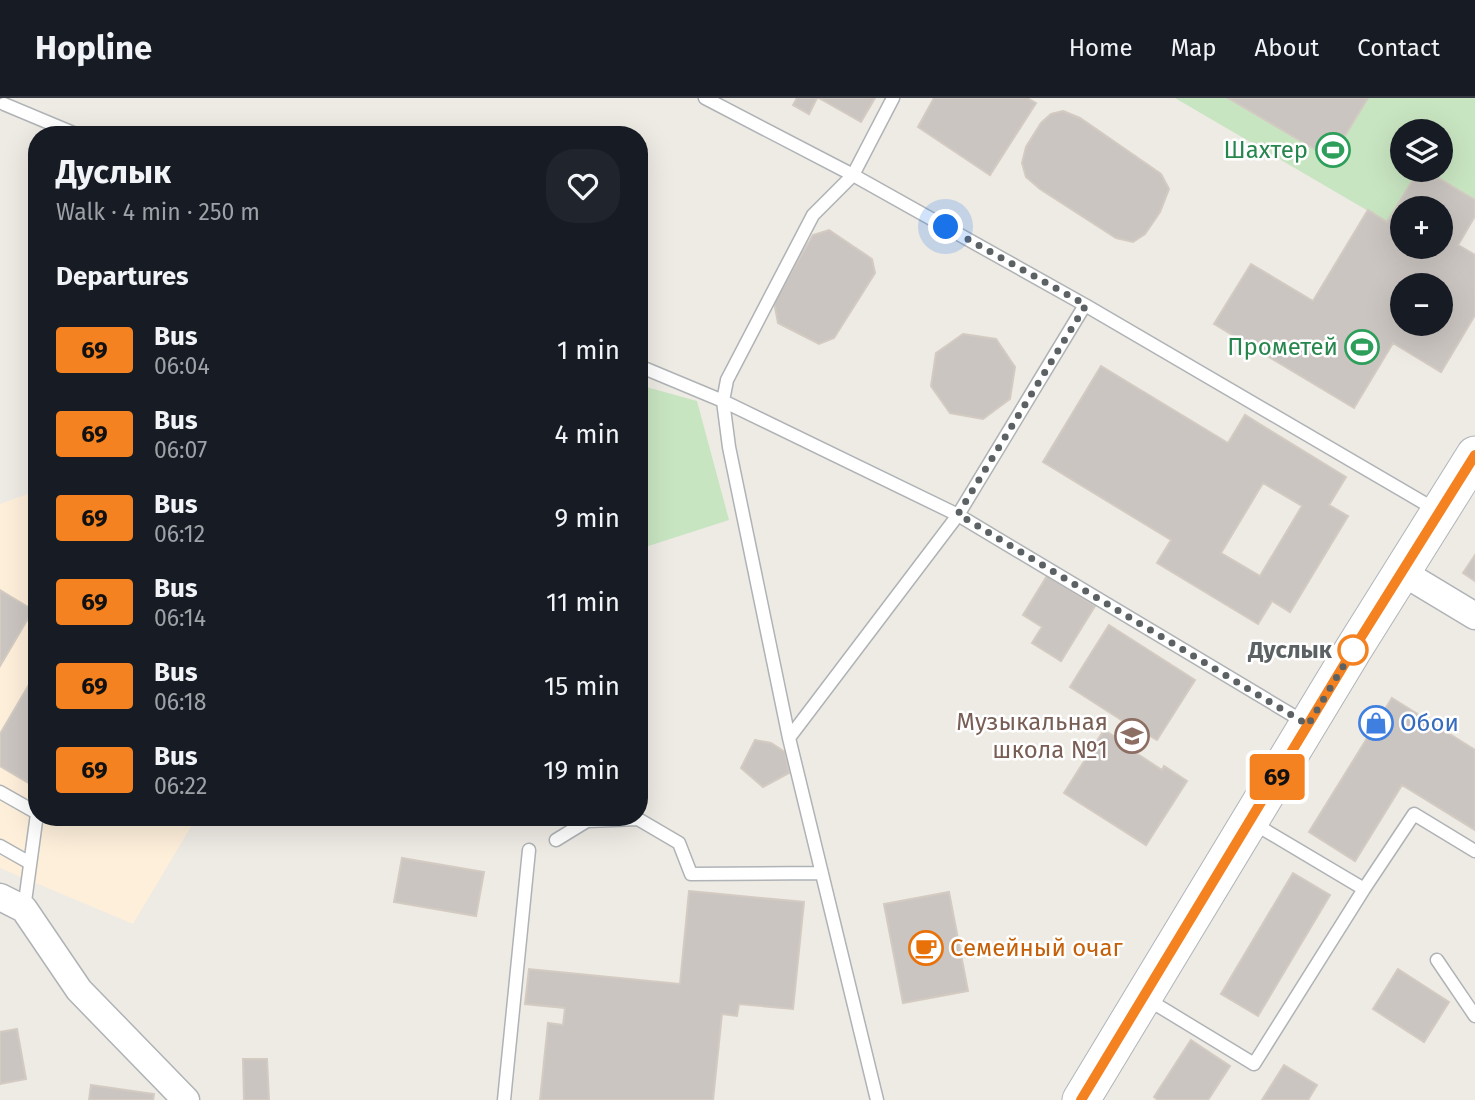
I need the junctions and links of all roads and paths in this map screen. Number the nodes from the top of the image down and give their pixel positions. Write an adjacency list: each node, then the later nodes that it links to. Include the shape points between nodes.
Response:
1 (705, 98): 5 (lane)
2 (893, 98): 5 (lane)
3 (4, 104): 4 (lane)
4 (57, 126)
5 (853, 175): 6 (lane); 8 (lane, via 813,215 727,380)
6 (1086, 305): 10 (lane); 11 (lane)
7 (648, 370): 8 (lane)
8 (723, 401): 11 (lane); 15 (lane)
9 (1475, 455): 10 (main road)
10 (1439, 512): 12 (main road)
11 (958, 514): 14 (lane); 15 (lane)
12 (1402, 572): 13 (street); 14 (main road)
13 (1475, 616)
14 (1308, 725): 18 (main road)
15 (789, 738): 27 (lane)
16 (0, 792): 17 (lane)
17 (28, 809)
18 (1250, 821): 28 (lane); 32 (main road)
19 (35, 826): 26 (lane)
20 (579, 826): 22 (lane)
21 (648, 826): 27 (lane, via 678,843 691,874)
22 (556, 840)
23 (0, 846): 26 (lane)
24 (529, 850): 35 (lane)
25 (1475, 851): 28 (lane, via 1414,814)
26 (30, 863): 30 (lane)
27 (822, 873): 36 (lane)
28 (1364, 889): 32 (lane, via 1255,1064)
29 (0, 897): 30 (street)
30 (24, 909): 34 (street, via 79,990)
31 (1437, 960): 33 (lane)
32 (1143, 997): 37 (main road)
33 (1475, 1016)
34 (186, 1100)
35 (504, 1100)
36 (877, 1100)
37 (1081, 1100)

